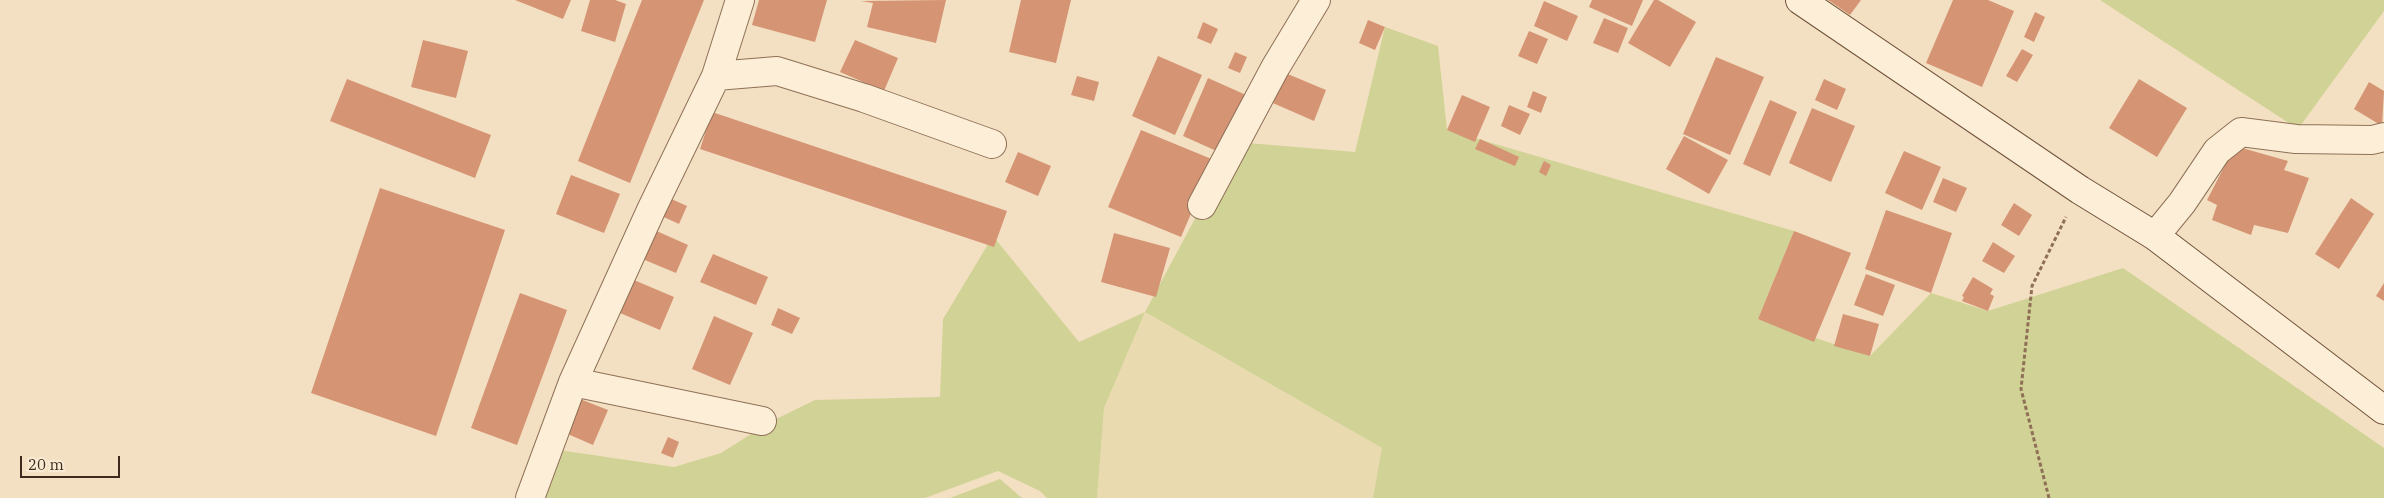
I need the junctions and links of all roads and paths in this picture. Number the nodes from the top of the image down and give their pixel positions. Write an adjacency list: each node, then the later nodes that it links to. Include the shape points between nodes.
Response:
1 (740, 0): 4 (street)
2 (1316, 0): 8 (street, via 1275,68)
3 (1800, 0): 7 (street)
4 (716, 76): 6 (street, via 777,71); 10 (street)
5 (2384, 137): 9 (street, via 2372,140 2296,139 2240,132 2217,151 2182,204)
6 (992, 144)
7 (2080, 190): 9 (street); 14 (path, via 2032,286 2021,389)
8 (1202, 205)
9 (2155, 236): 11 (street)
10 (573, 382): 12 (street); 13 (street)
11 (2384, 410)
12 (762, 421)
13 (530, 498)
14 (2049, 498)

